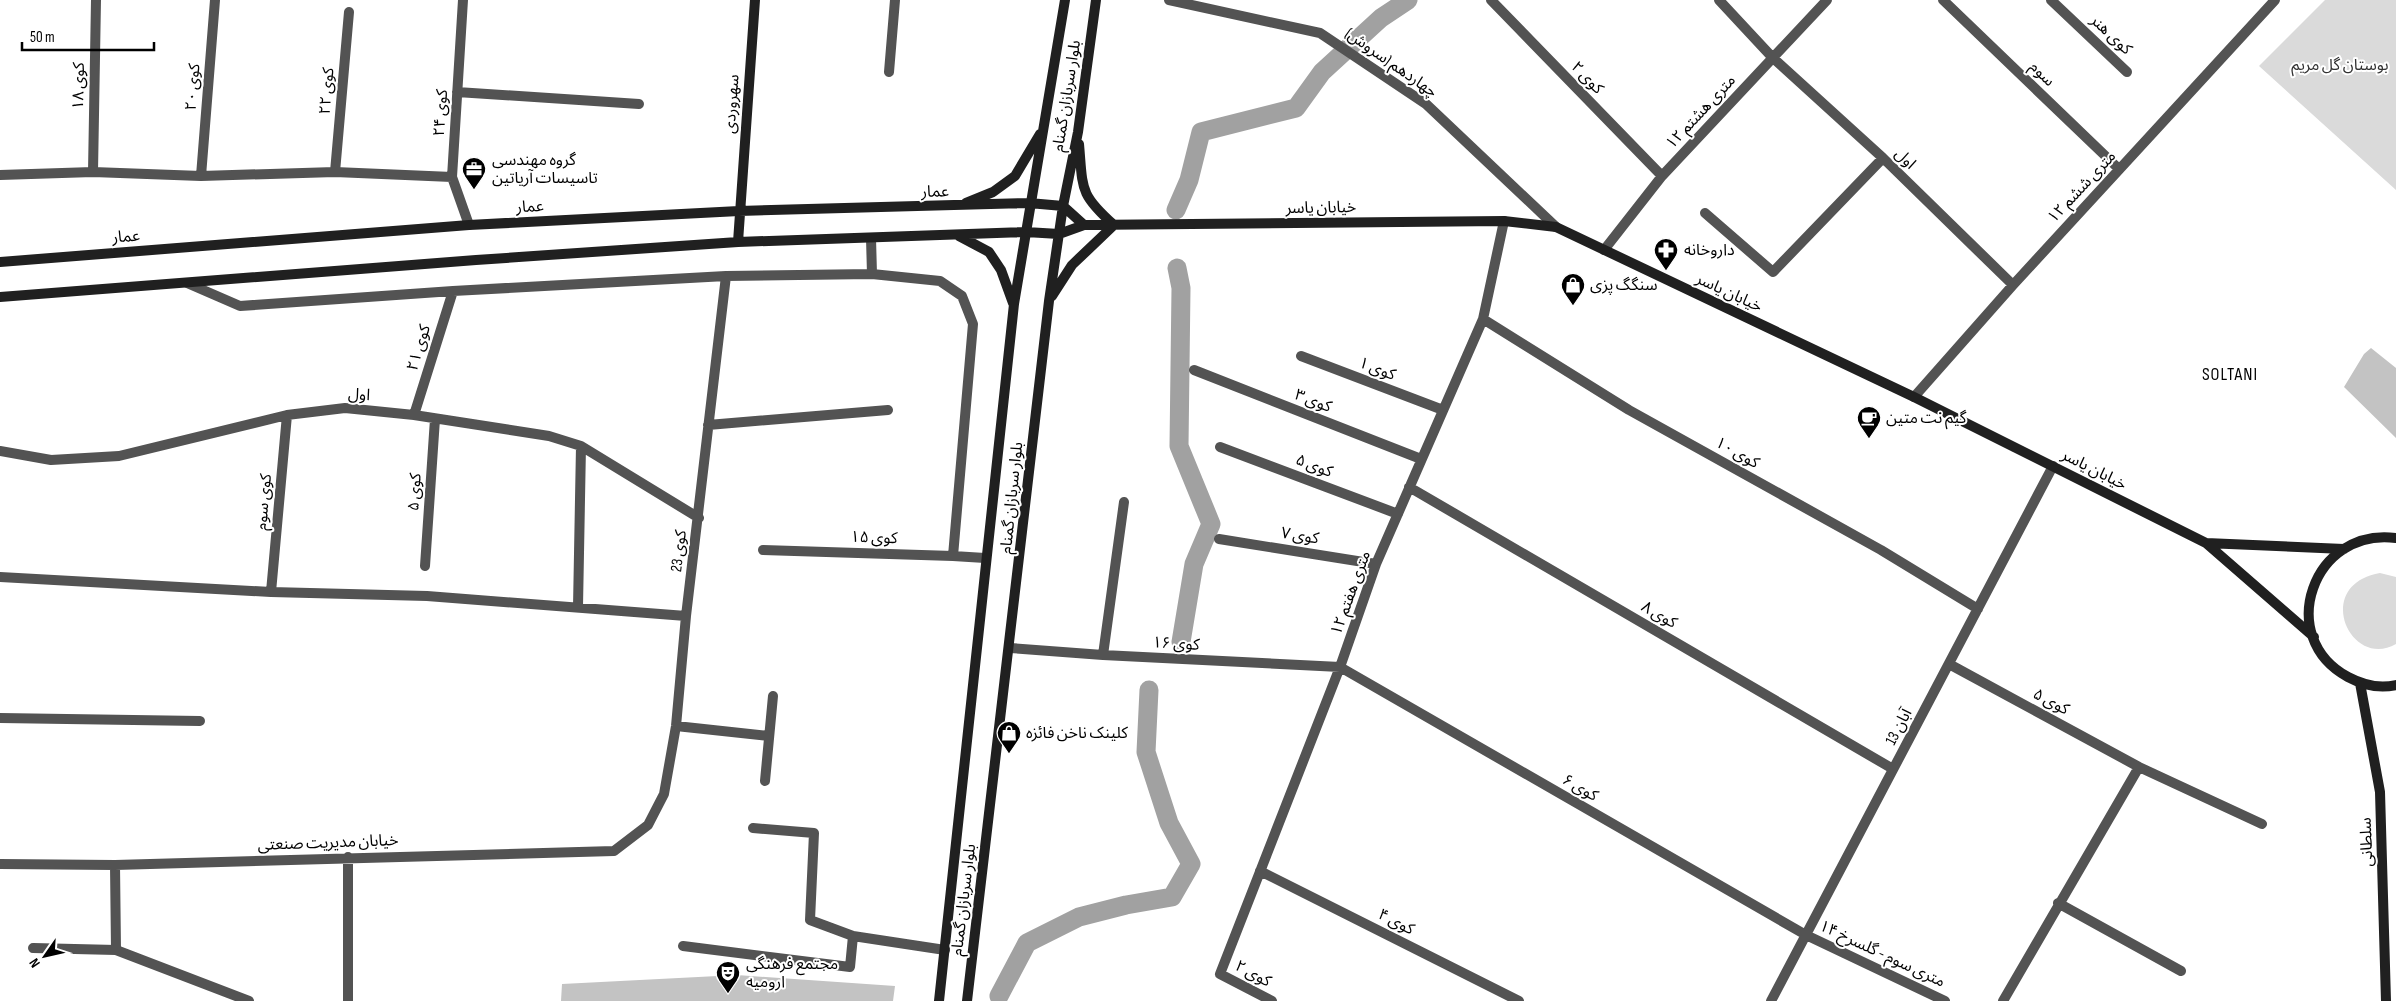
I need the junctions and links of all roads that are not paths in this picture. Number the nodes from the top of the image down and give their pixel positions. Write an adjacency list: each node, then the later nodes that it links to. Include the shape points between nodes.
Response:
1 (96, 0): 25 (street, کوی ۱۸)
2 (215, 0): 28 (street, کوی ۲۰)
3 (463, 0): 19 (street, کوی ۲۴)
4 (755, 0): 34 (street, سهروردی)
5 (895, 0): 17 (street)
6 (1096, 0): 22 (street, بلوار سربازان گمنام)
7 (1169, 0): 40 (street, چهاردهم (سروش), via 1320,32 1426,104)
8 (1491, 0): 29 (street, کوی ۲)
9 (1719, 0): 16 (street)
10 (1827, 0): 16 (street, ۱۲ متری هشتم)
11 (2051, 0): 18 (street, کوی هنر)
12 (2275, 0): 24 (street, ۱۲ متری ششم)
13 (1062, 1): 21 (street, بلوار سربازان گمنام)
14 (1950, 2): 24 (street, سوم)
15 (349, 12): 26 (street, کوی ۲۲)
16 (1772, 58): 23 (street, اول); 29 (street, ۱۲ متری هشتم)
17 (889, 72)
18 (2127, 72)
19 (457, 92): 20 (street); 30 (street, کوی ۲۴)
20 (639, 104)
21 (1045, 127): 31 (street, بلوار سربازان گمنام); 32 (street, via 1016,176 993,192)
22 (1078, 132): 33 (street, بلوار سربازان گمنام); 38 (street, via 1083,188 1092,206)
23 (1883, 158): 35 (street, via 1772,272); 51 (street, اول)
24 (2120, 169): 51 (street, ۱۲ متری ششم)
25 (93, 172): 27 (street); 28 (street)
26 (335, 172): 28 (street); 30 (street)
27 (0, 175)
28 (201, 176)
29 (1662, 176): 46 (street, ۱۲ متری هشتم)
30 (452, 177): 39 (street, کوی ۲۴)
31 (1029, 203): 32 (street, عمار); 33 (street, عمار); 41 (street, بلوار سربازان گمنام)
32 (960, 206): 34 (street, عمار)
33 (1063, 206): 37 (street); 42 (street, بلوار سربازان گمنام)
34 (739, 210): 39 (street, عمار); 45 (street, سهروردی)
35 (1704, 213)
36 (1504, 221): 38 (street, خیابان یاسر); 40 (street, خیابان یاسر); 56 (street, ۱۲ متری هفتم)
37 (1084, 225): 38 (street, خیابان یاسر); 42 (street, خیابان یاسر)
38 (1114, 225): 54 (street, via 1084,252)
39 (469, 226): 47 (street, عمار)
40 (1556, 227): 46 (street, خیابان یاسر)
41 (1026, 232): 42 (street); 43 (street); 55 (street, بلوار سربازان گمنام)
42 (1059, 234): 54 (street, بلوار سربازان گمنام)
43 (958, 236): 44 (street); 55 (street, via 988,252 1001,270)
44 (871, 238): 45 (street); 48 (street)
45 (738, 242): 50 (street)
46 (1604, 250): 59 (street, خیابان یاسر)
47 (0, 262)
48 (872, 274): 49 (street); 80 (street, via 940,280 962,296 973,324)
49 (726, 276): 52 (street); 65 (street, کوی 23)
50 (186, 283): 52 (street, via 240,306); 53 (street)
51 (2013, 285): 59 (street, ۱۲ متری ششم)
52 (453, 291): 63 (street, کوی ۲۱)
53 (0, 297)
54 (1049, 301): 90 (street, بلوار سربازان گمنام)
55 (1014, 304): 81 (street, بلوار سربازان گمنام)
56 (1483, 319): 61 (street, ۱۲ متری هفتم); 87 (street, کوی ۱۰, via 1629,410 1881,550)
57 (1301, 356): 61 (street, کوی ۱)
58 (1194, 370): 69 (street, کوی ۳)
59 (1914, 397): 70 (street, خیابان یاسر)
60 (888, 410): 65 (street)
61 (1443, 410): 69 (street, ۱۲ متری هفتم)
62 (287, 415): 63 (street, اول, via 345,408); 68 (street, اول, via 120,456 51,460); 85 (street, کوی سوم)
63 (414, 415): 64 (street, اول)
64 (434, 419): 66 (street, اول, via 549,436); 83 (street, کوی ۵)
65 (708, 425): 74 (street, کوی 23)
66 (581, 446): 74 (street, اول); 86 (street)
67 (1220, 447): 73 (street, کوی ۵)
68 (0, 451)
69 (1422, 459): 71 (street, ۱۲ متری هفتم)
70 (2053, 466): 77 (street, خیابان یاسر); 87 (street, 13 آبان)
71 (1409, 487): 73 (street, ۱۲ متری هفتم); 102 (street, کوی ۸)
72 (1124, 502): 91 (street)
73 (1398, 514): 82 (street, ۱۲ متری هفتم)
74 (698, 518): 88 (street, کوی 23)
75 (2394, 537): 78 (street, via 2381,536 2356,542)
76 (1219, 539): 82 (street, کوی ۷)
77 (2206, 543): 78 (street, خیابان یاسر); 89 (street, خیابان یاسر)
78 (2344, 549): 89 (street, via 2334,555 2317,576 2309,601 2310,627)
79 (763, 550): 80 (street, کوی ۱۵)
80 (953, 556): 81 (street, کوی ۱۵)
81 (985, 558): 117 (street, بلوار سربازان گمنام)
82 (1376, 564): 93 (street, ۱۲ متری هفتم)
83 (425, 566)
84 (0, 577): 85 (street)
85 (271, 592): 86 (street, via 427,596)
86 (578, 607): 88 (street)
87 (1978, 609): 92 (street, 13 آبان)
88 (686, 616): 99 (street, کوی 23)
89 (2314, 637): 94 (street, via 2320,652 2338,671)
90 (1010, 648): 91 (street, کوی ۱۶); 123 (street, بلوار سربازان گمنام)
91 (1103, 655): 93 (street, کوی ۱۶)
92 (1949, 664): 101 (street, کوی ۵); 102 (street, 13 آبان)
93 (1340, 667): 110 (street, ۱۲ متری هفتم); 112 (street, کوی ۶)
94 (2360, 684): 95 (street); 129 (street, سلطانی, via 2380,792)
95 (2396, 685)
96 (773, 696): 100 (street)
97 (0, 718): 98 (street)
98 (200, 722)
99 (676, 726): 100 (street); 105 (street, کوی 23, via 664,794)
100 (769, 736): 103 (street)
101 (2139, 766): 104 (street, کوی ۵); 111 (street)
102 (1893, 769): 112 (street, 13 آبان)
103 (765, 781)
104 (2262, 824)
105 (648, 825): 107 (street, خیابان مدیریت صنعتی, via 614,852)
106 (753, 828): 113 (street, via 814,833 810,920)
107 (348, 857): 109 (street, خیابان مدیریت صنعتی); 121 (street)
108 (0, 864): 109 (street, خیابان مدیریت صنعتی)
109 (115, 865): 116 (street)
110 (1260, 870): 119 (street, ۱۲ متری هفتم); 125 (street, کوی ۴)
111 (2058, 903): 118 (street); 128 (street)
112 (1806, 935): 126 (street, 13 آبان); 127 (street, ۱۴ متری سوم - گلسرخ)
113 (853, 936): 114 (street, via 850,967); 117 (street)
114 (683, 946)
115 (33, 948): 116 (street)
116 (116, 950): 120 (street)
117 (945, 950): 122 (street, بلوار سربازان گمنام)
118 (2181, 971)
119 (1220, 974): 124 (street, کوی ۲)
120 (249, 1001)
121 (348, 1001)
122 (939, 1001)
123 (967, 1001)
124 (1272, 1001)
125 (1519, 1001)
126 (1771, 1001)
127 (1945, 1001)
128 (2003, 1001)
129 (2386, 1001)

